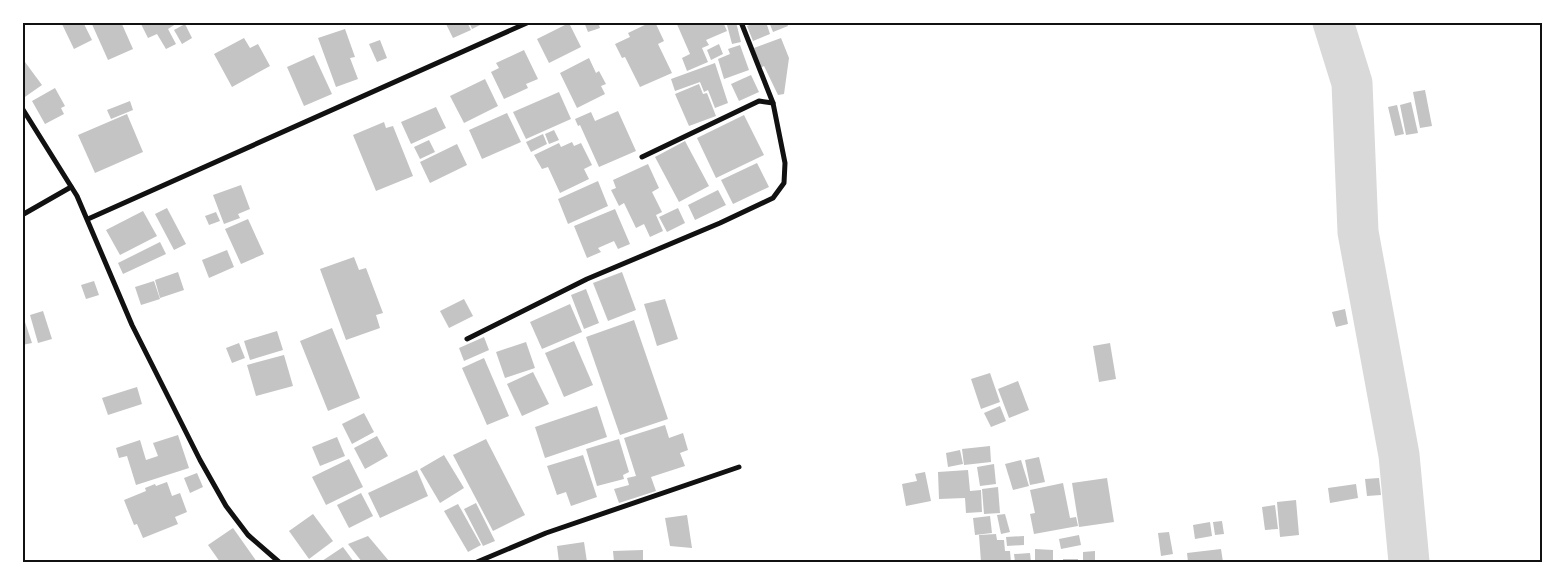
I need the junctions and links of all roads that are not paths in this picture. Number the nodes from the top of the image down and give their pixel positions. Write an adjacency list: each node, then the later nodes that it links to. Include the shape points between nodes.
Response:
1 (529, 22): 8 (street)
2 (741, 22): 3 (street)
3 (772, 103): 5 (street, via 759,101); 9 (street, via 785,163 784,183 773,198 587,278)
4 (22, 108): 6 (street)
5 (642, 156)
6 (71, 187): 7 (street); 8 (street)
7 (22, 214)
8 (88, 219): 11 (street, via 132,325 200,460 226,506 248,535)
9 (467, 339)
10 (738, 468): 12 (street, via 546,533)
11 (279, 562)
12 (477, 562)

